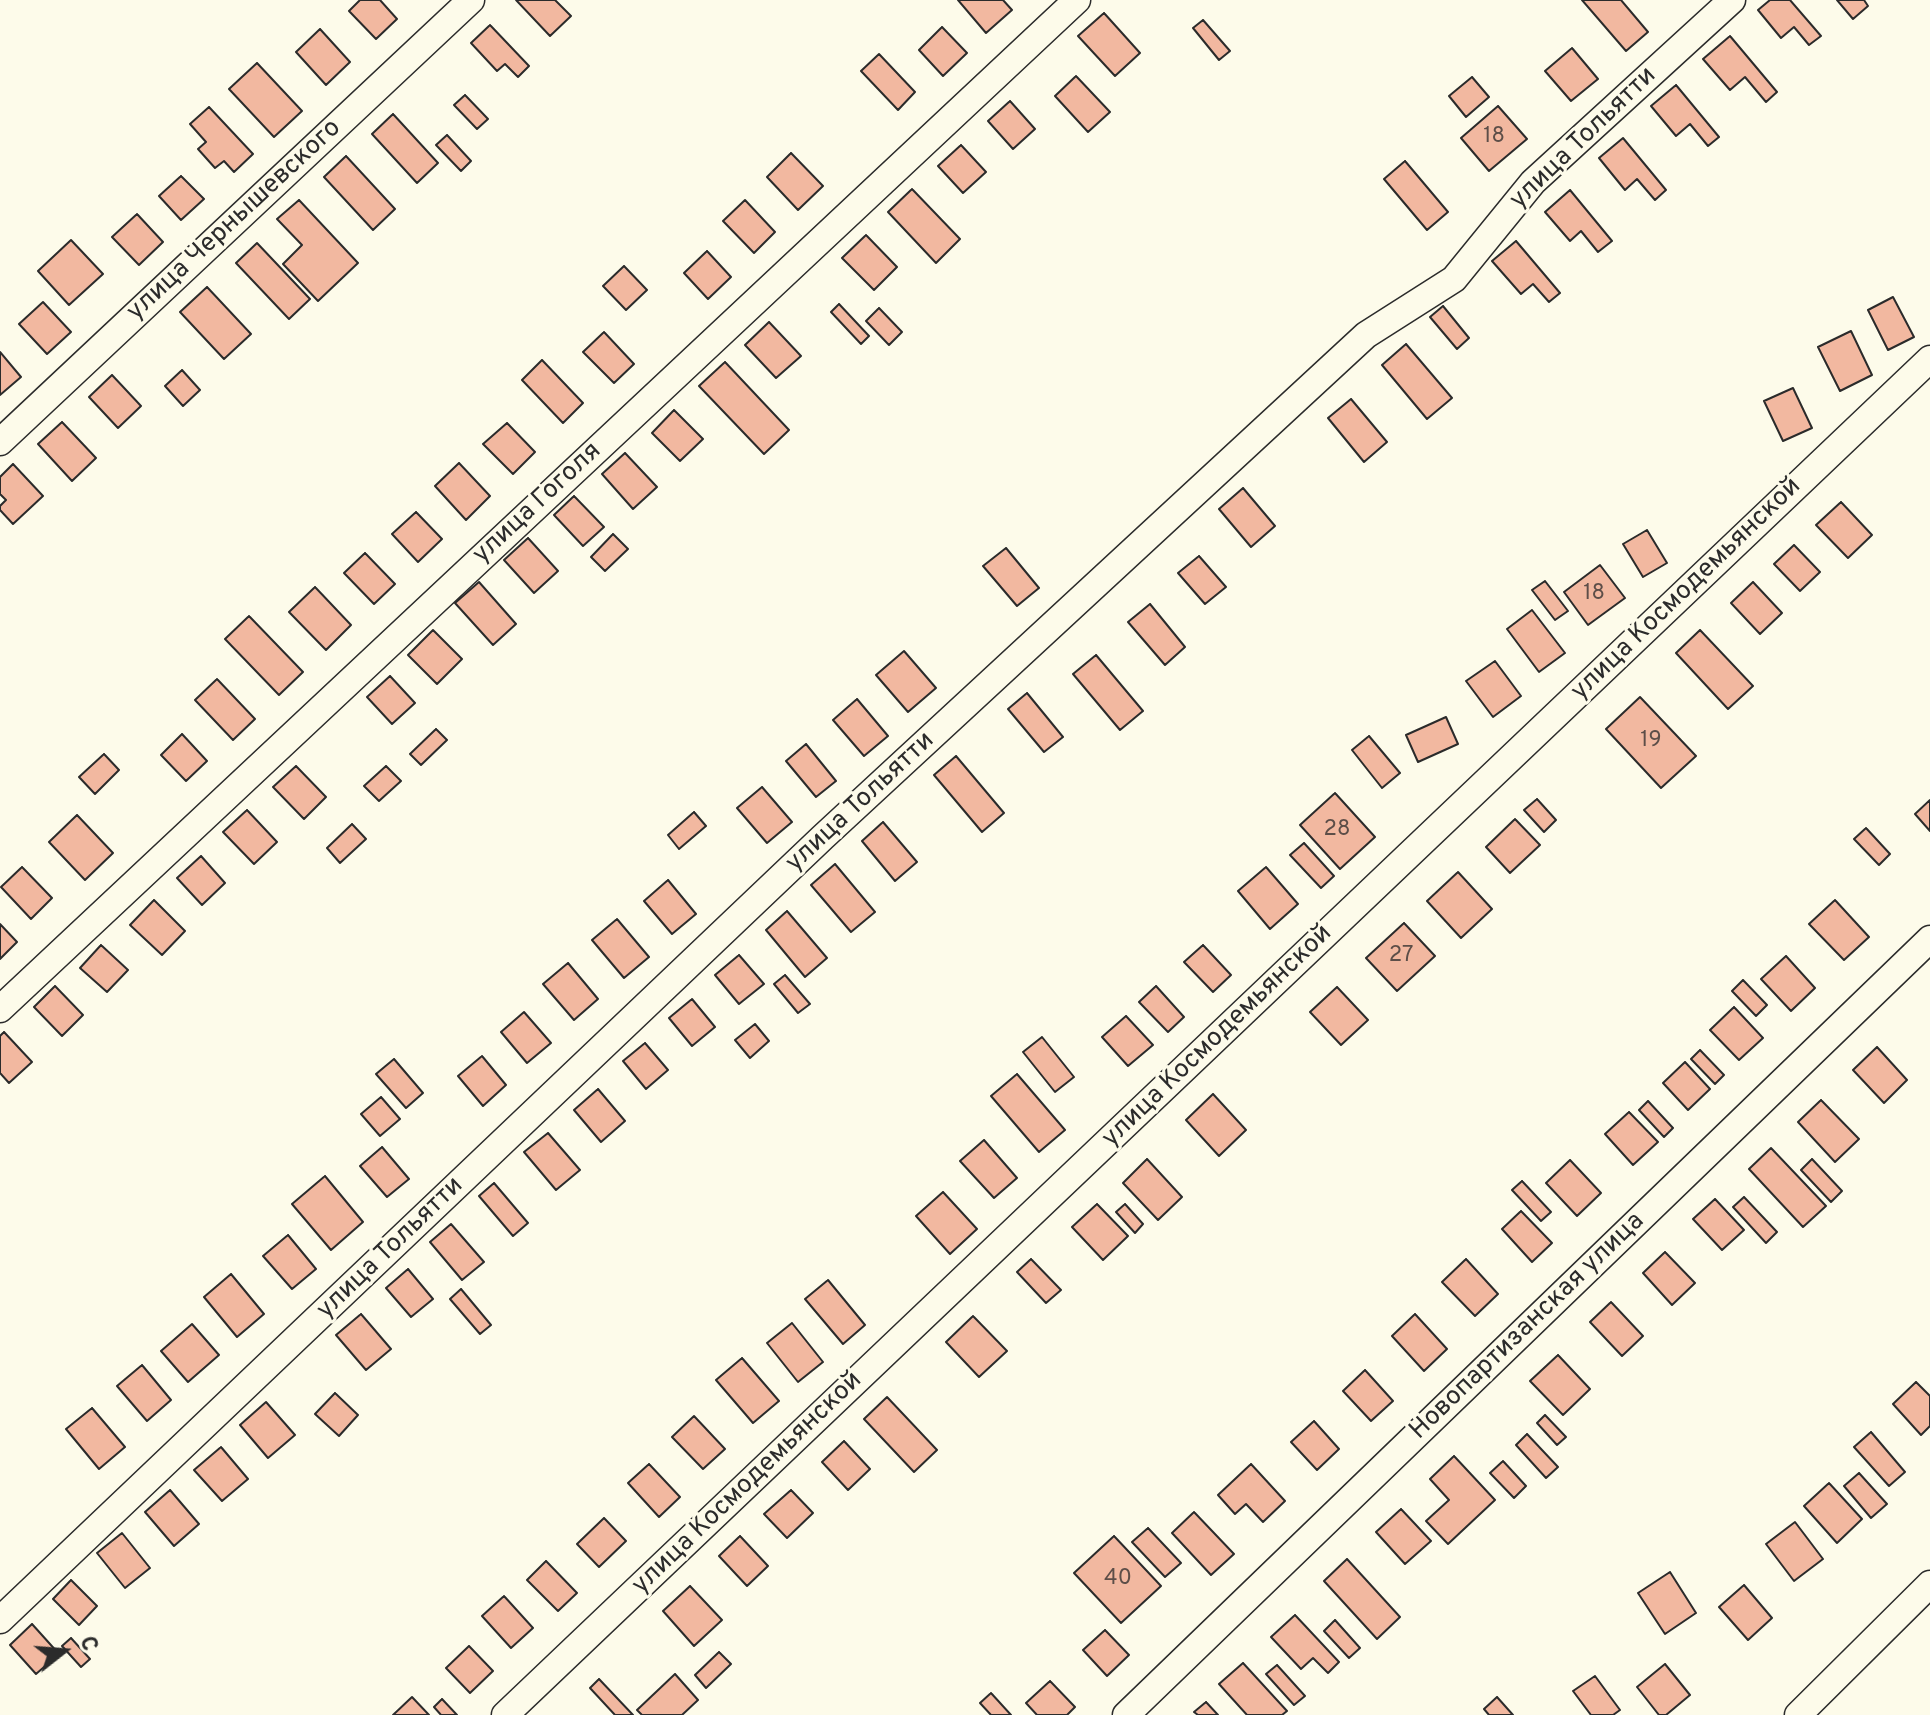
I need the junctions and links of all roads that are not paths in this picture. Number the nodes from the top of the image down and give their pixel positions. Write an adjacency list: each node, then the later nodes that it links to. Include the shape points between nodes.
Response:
1 (471, 0): 5 (street, улица Чернышевского)
2 (1077, 0): 7 (street, улица Гоголя)
3 (1732, 0): 9 (street, улица Тольятти, via 1533,182 1454,279 1366,335 1343,356 823,837)
4 (1930, 359): 10 (street, улица Космодемьянской)
5 (0, 442)
6 (1930, 939): 11 (street, Новопартизанская улица)
7 (0, 1009)
8 (1930, 1584): 12 (street)
9 (0, 1620)
10 (505, 1715)
11 (1126, 1715)
12 (1798, 1715)

